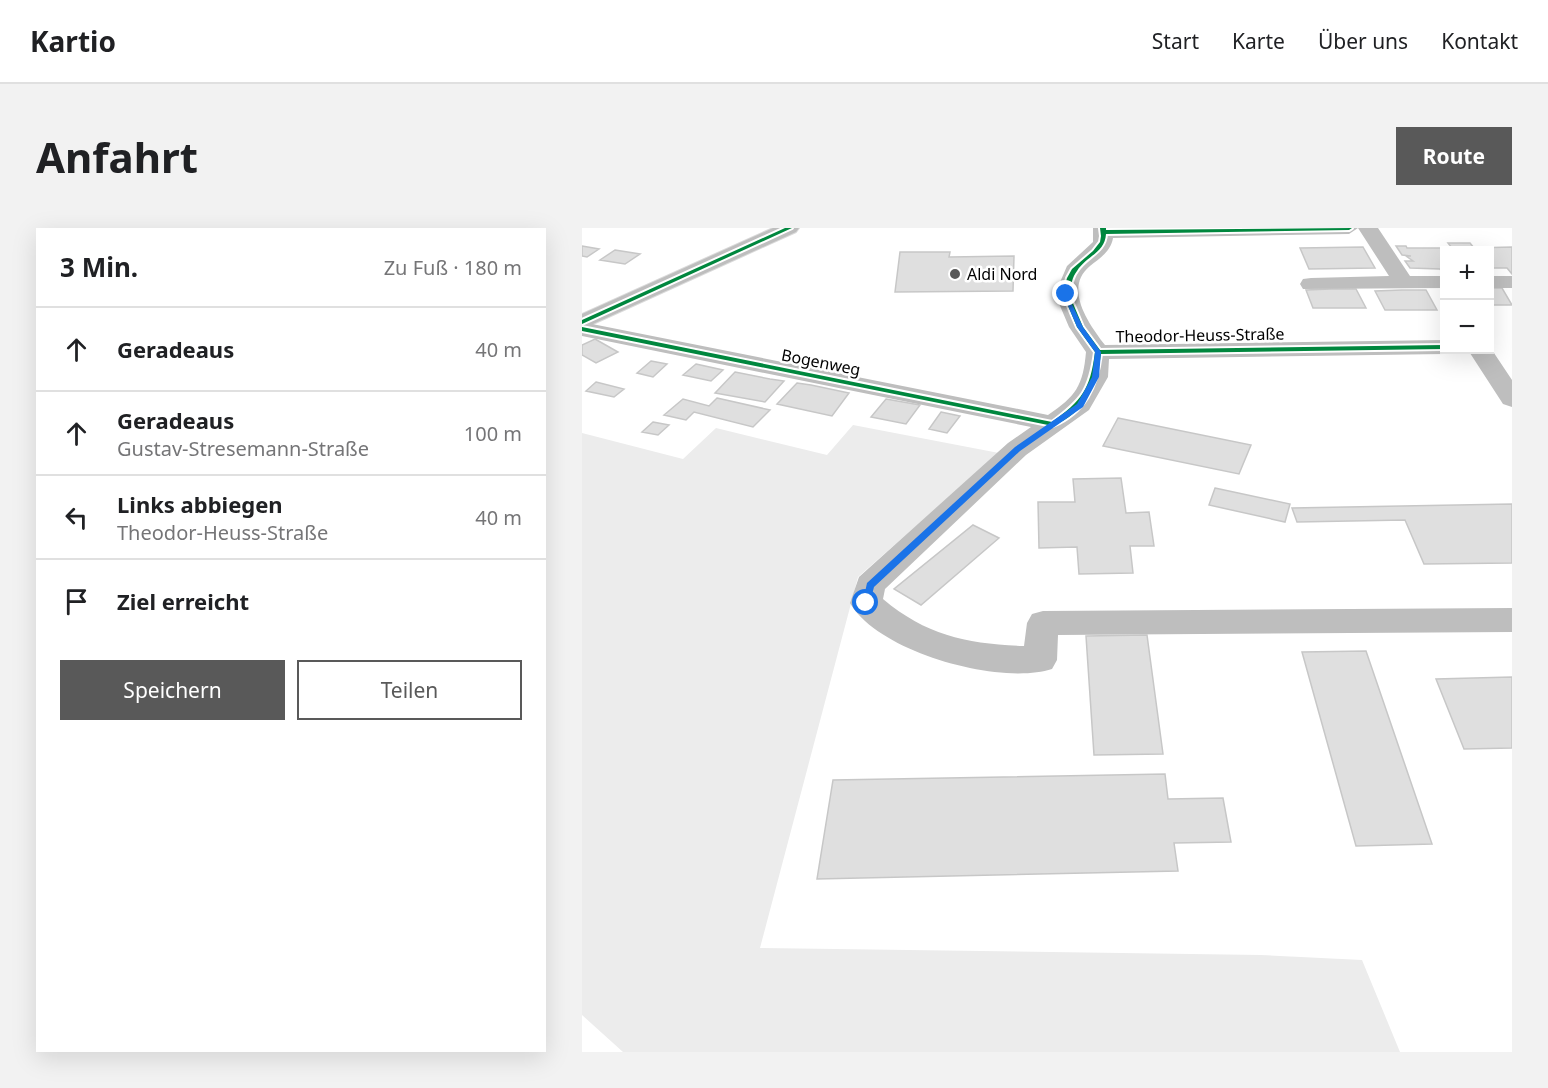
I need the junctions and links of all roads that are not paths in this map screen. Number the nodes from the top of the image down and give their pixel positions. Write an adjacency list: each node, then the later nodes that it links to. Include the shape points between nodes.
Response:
1 (789, 228): 11 (street)
2 (1303, 228): 3 (street); 5 (street)
3 (1349, 228)
4 (1368, 228): 6 (street)
5 (1104, 230): 14 (street, Theodor-Heuss-Straße, via 1098,251 1074,270 1066,294 1080,327)
6 (1403, 282): 7 (street); 10 (street)
7 (1440, 282)
8 (1494, 282): 9 (street)
9 (1512, 282)
10 (1311, 284)
11 (582, 322)
12 (582, 329): 17 (street, Bogenweg)
13 (1440, 347): 14 (street, Theodor-Heuss-Straße)
14 (1098, 352): 17 (street, via 1096,377 1080,405)
15 (1483, 354): 16 (street)
16 (1512, 399)
17 (1053, 424): 18 (street, via 1017,449 870,585 866,603 885,621 951,653 1040,660 1043,623)
18 (1512, 620)

